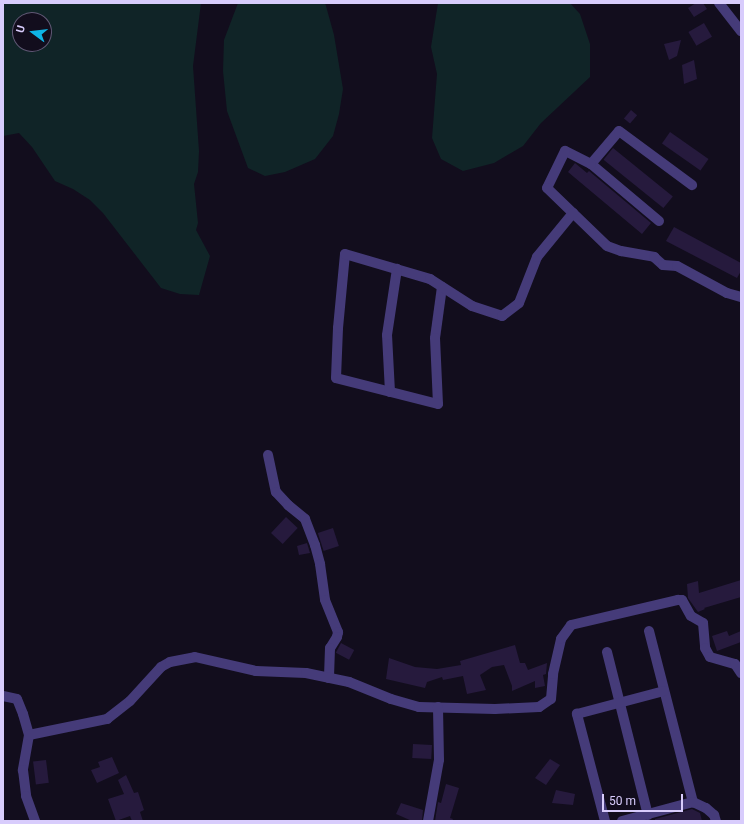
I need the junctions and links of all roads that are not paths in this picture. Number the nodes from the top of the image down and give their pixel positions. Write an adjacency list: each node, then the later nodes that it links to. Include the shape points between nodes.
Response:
1 (719, 3): 2 (street)
2 (741, 31)
3 (591, 164): 4 (street, via 619,131); 5 (street, via 565,151 547,188); 6 (street)
4 (692, 185)
5 (573, 213): 8 (street, via 537,257 519,303 502,316 472,306); 9 (street, via 607,246 654,257 663,265 677,266 727,294)
6 (659, 221)
7 (397, 269): 8 (street, via 430,279); 10 (street, via 388,335); 10 (street, via 344,254 338,328 336,378)
8 (442, 287): 10 (street, via 435,338 438,404)
9 (741, 297)
10 (390, 392)
11 (268, 455): 15 (street, via 276,492 305,519 315,545 325,600 338,632 338,637 330,648)
12 (648, 631): 16 (street)
13 (607, 652): 18 (street)
14 (741, 673): 19 (street, via 735,664 710,657 705,648 703,623 691,616 682,600 678,600 571,625 561,639 551,700 539,707)
15 (329, 678): 19 (street, via 349,682 419,707); 20 (street, via 256,671 195,657 184,658 161,667 130,700 107,719)
16 (664, 691): 18 (street); 21 (street)
17 (3, 696): 20 (street, via 17,699)
18 (621, 702): 22 (street); 25 (street, via 578,714)
19 (438, 707): 24 (street, via 439,760)
20 (28, 735): 23 (street, via 22,770 26,796)
21 (694, 802): 22 (street); 27 (street, via 706,808 714,815)
22 (648, 814): 26 (street)
23 (36, 821)
24 (428, 821)
25 (605, 821)
26 (622, 821)
27 (716, 821)

